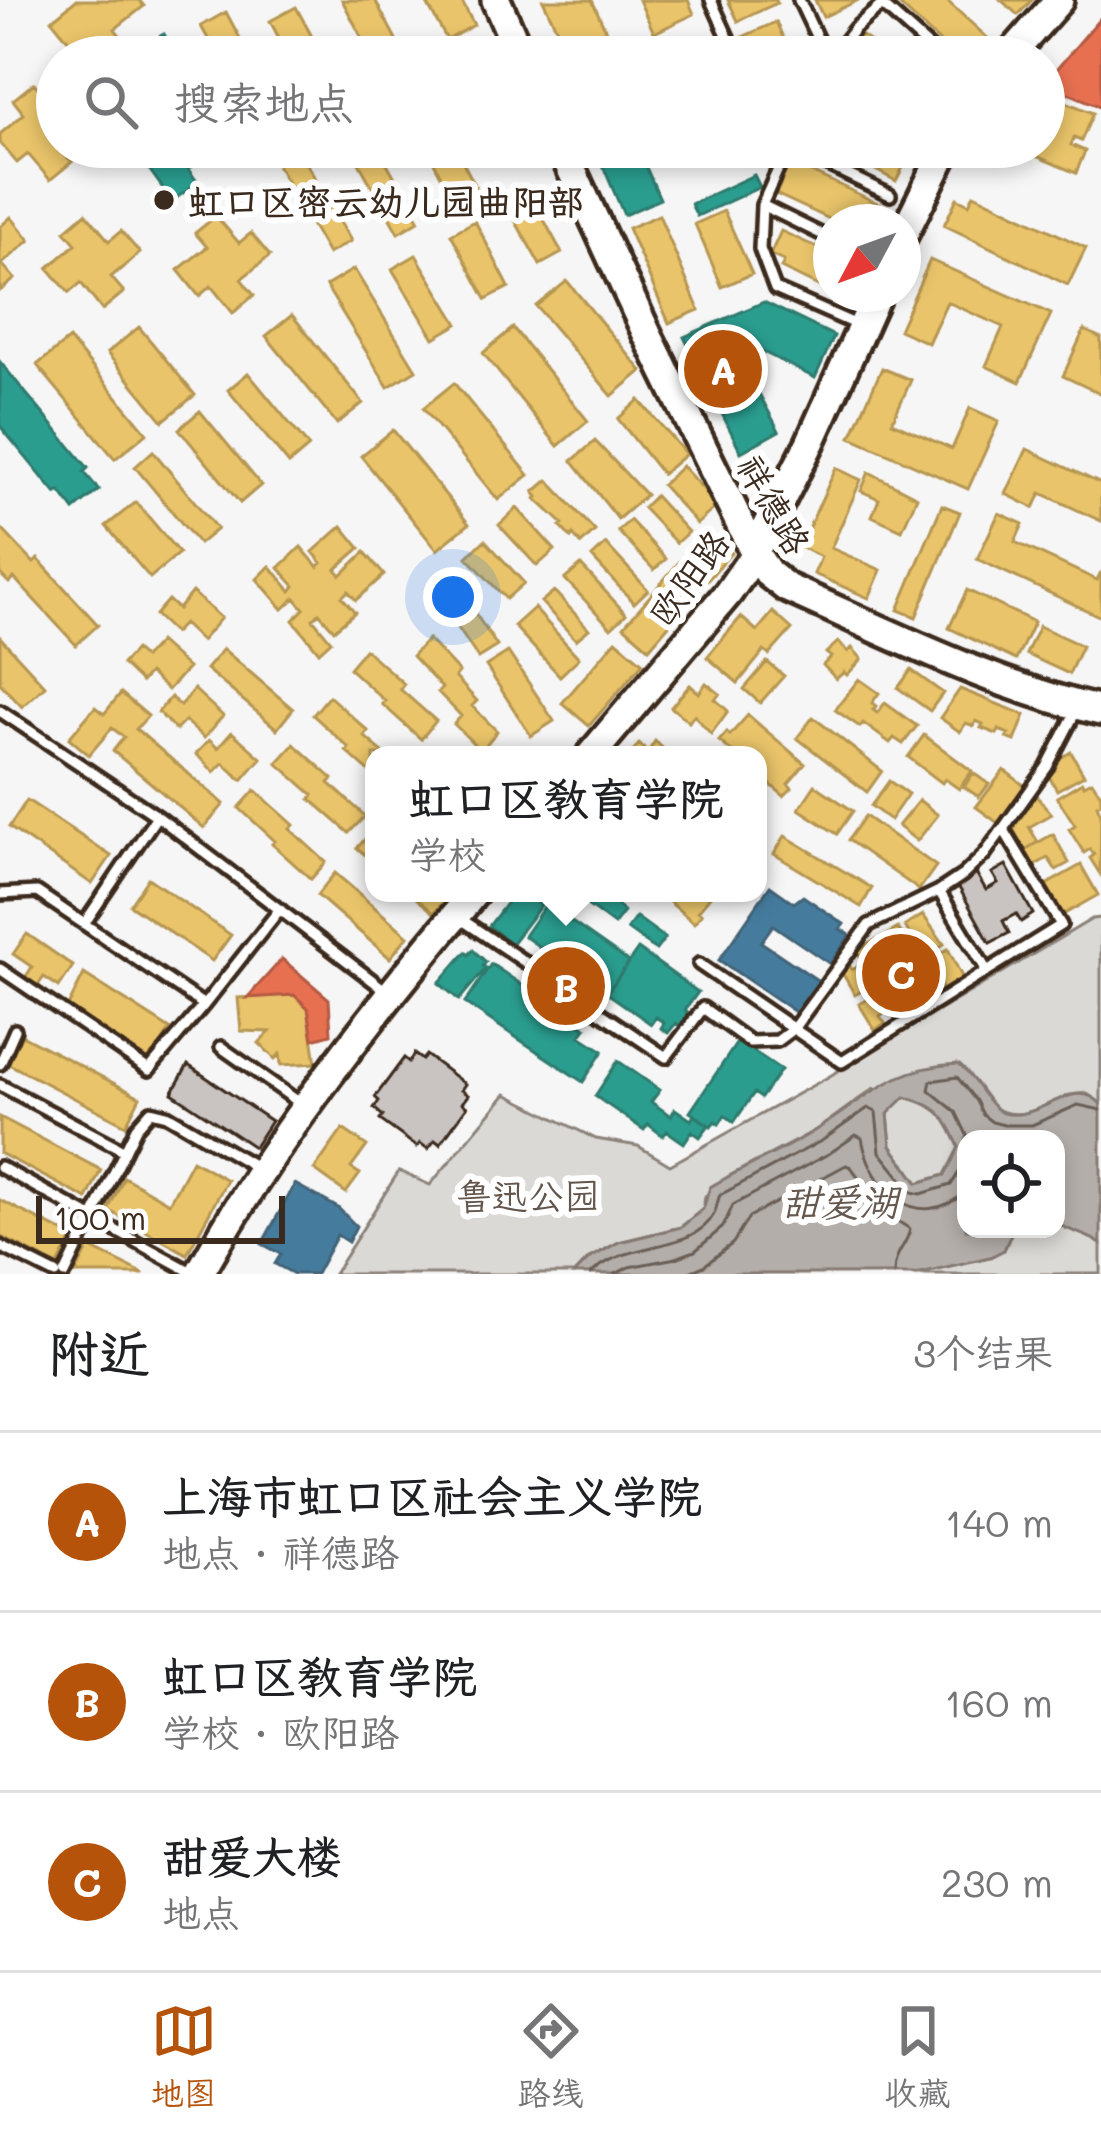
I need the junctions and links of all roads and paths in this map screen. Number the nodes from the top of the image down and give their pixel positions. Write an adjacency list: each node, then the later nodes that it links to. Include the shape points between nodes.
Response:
1 (496, 0): 6 (street)
2 (711, 0): 7 (lane)
3 (799, 0): 8 (lane)
4 (1058, 0): 11 (street)
5 (882, 3): 9 (lane); 10 (lane)
6 (512, 36)
7 (727, 36)
8 (818, 36)
9 (848, 36)
10 (917, 36)
11 (1027, 36)
12 (571, 168): 22 (street, 祥德路)
13 (779, 168): 18 (lane)
14 (833, 168): 16 (lane)
15 (936, 168): 17 (street)
16 (890, 195)
17 (918, 204)
18 (762, 205): 19 (lane); 21 (lane, via 760,249 775,289)
19 (813, 230)
20 (869, 312): 21 (street, 欧阳路)
21 (862, 327): 22 (street, 欧阳路)
22 (754, 552): 23 (street, 祥德路, via 787,588 940,656); 25 (street, 欧阳路)
23 (1089, 709): 27 (lane)
24 (0, 711): 26 (lane)
25 (599, 746)
26 (157, 816): 31 (lane); 32 (lane)
27 (1004, 830): 28 (lane); 35 (lane, via 1061,925)
28 (939, 891): 35 (lane); 38 (lane, via 869,925)
29 (0, 894): 32 (lane, via 37,892)
30 (465, 904): 36 (street); 38 (lane, via 666,1057 703,1008 750,1042 777,1041)
31 (280, 909): 36 (lane); 37 (lane)
32 (84, 924): 37 (lane)
33 (699, 964): 38 (lane)
34 (0, 970): 37 (lane, via 149,1070)
35 (987, 971): 38 (lane, via 842,1062)
36 (389, 993): 43 (street)
37 (203, 1005)
38 (793, 1029)
39 (15, 1030): 41 (lane)
40 (221, 1047): 43 (lane)
41 (0, 1064)
42 (0, 1085): 44 (lane)
43 (304, 1106): 46 (street)
44 (125, 1151): 46 (lane, via 152,1111); 47 (lane)
45 (0, 1167): 47 (lane)
46 (261, 1170): 50 (street)
47 (92, 1218): 49 (lane); 50 (lane)
48 (0, 1246): 49 (lane)
49 (61, 1274)
50 (197, 1274)

